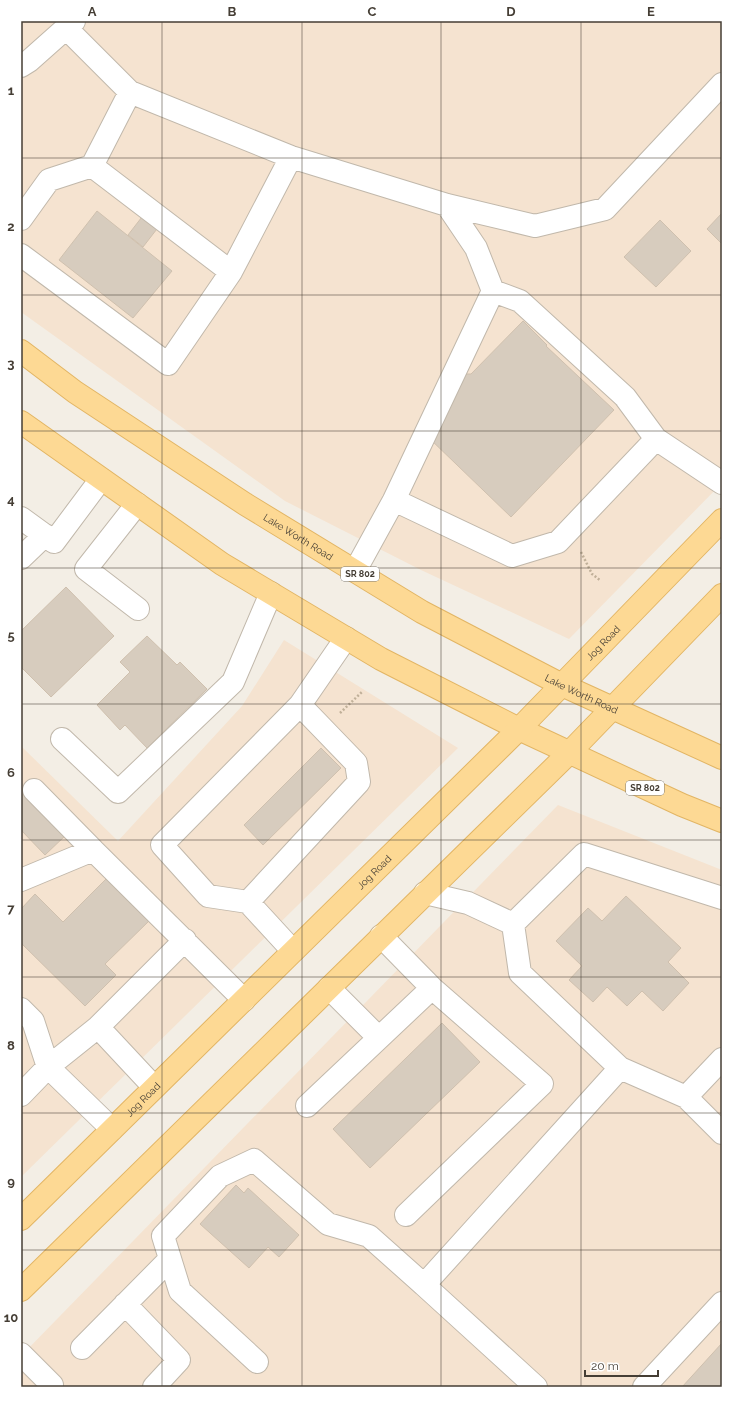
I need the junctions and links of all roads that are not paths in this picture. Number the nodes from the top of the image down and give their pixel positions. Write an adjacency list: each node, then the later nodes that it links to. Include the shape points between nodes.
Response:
1 (70, 24): 2 (lane); 4 (lane)
2 (25, 64): 3 (lane)
3 (21, 82)
4 (130, 92): 6 (lane); 7 (lane)
5 (718, 97): 8 (lane, via 605,209 535,226)
6 (291, 156): 8 (lane); 11 (lane)
7 (92, 166): 9 (lane, via 49,180); 11 (lane)
8 (448, 205): 12 (lane, via 476,248)
9 (21, 219)
10 (21, 255): 11 (lane, via 168,364)
11 (231, 272)
12 (493, 291): 15 (lane, via 520,301 625,397); 18 (lane)
13 (21, 351): 24 (main road, Lake Worth Road / SR 802, via 75,392 245,504)
14 (21, 422): 16 (main road, SR 802)
15 (656, 439): 17 (lane); 18 (lane, via 558,542 512,556)
16 (101, 479): 19 (main road, SR 802); 22 (lane, via 54,542)
17 (722, 483)
18 (394, 500): 24 (lane)
19 (137, 504): 25 (main road, SR 802, via 222,564); 27 (lane, via 86,570)
20 (21, 518): 22 (lane)
21 (722, 520): 29 (main road, Jog Road)
22 (44, 535): 23 (lane)
23 (21, 558)
24 (355, 571): 29 (main road, Lake Worth Road / SR 802, via 422,612)
25 (271, 593): 28 (main road, SR 802); 33 (lane, via 233,682 118,792)
26 (722, 595): 31 (main road)
27 (138, 609)
28 (346, 638): 30 (lane); 32 (main road, SR 802, via 381,659)
29 (562, 685): 31 (main road, Lake Worth Road / SR 802); 32 (main road, Jog Road)
30 (300, 705): 42 (lane, via 356,763 359,782); 42 (lane, via 162,845 208,896)
31 (612, 708): 34 (main road); 35 (main road, Lake Worth Road / SR 802)
32 (519, 729): 34 (main road, SR 802); 46 (main road, Jog Road)
33 (62, 739)
34 (569, 753): 37 (main road, SR 802); 40 (main road)
35 (722, 758)
36 (34, 790): 38 (lane)
37 (722, 821)
38 (93, 850): 39 (lane); 45 (lane)
39 (21, 880)
40 (425, 893): 43 (lane, via 468,903); 44 (main road)
41 (722, 898): 43 (lane, via 584,854)
42 (248, 902): 46 (lane)
43 (513, 924): 55 (lane, via 520,973)
44 (381, 936): 47 (main road); 48 (lane)
45 (185, 940): 49 (lane); 51 (lane)
46 (293, 951): 49 (main road, Jog Road)
47 (329, 988): 52 (lane); 66 (main road)
48 (432, 988): 52 (lane); 62 (lane, via 542,1084)
49 (244, 1000): 56 (main road, Jog Road)
50 (21, 1009): 54 (lane, via 33,1021)
51 (98, 1027): 54 (lane); 56 (lane)
52 (379, 1038): 59 (lane)
53 (722, 1059): 58 (lane)
54 (48, 1067): 57 (lane); 60 (lane)
55 (620, 1068): 58 (lane); 65 (lane)
56 (154, 1087): 60 (main road, Jog Road)
57 (21, 1095)
58 (686, 1097): 61 (lane)
59 (308, 1106)
60 (112, 1129): 63 (main road, Jog Road)
61 (722, 1132)
62 (406, 1215)
63 (21, 1218)
64 (170, 1259): 65 (lane, via 163,1236 220,1176 254,1160 328,1224 369,1236); 68 (lane); 71 (lane, via 180,1291)
65 (424, 1284): 74 (lane)
66 (21, 1290)
67 (722, 1303): 75 (lane)
68 (125, 1304): 69 (lane); 73 (lane, via 179,1360)
69 (82, 1348)
70 (21, 1354): 72 (lane)
71 (256, 1362)
72 (52, 1386)
73 (154, 1387)
74 (536, 1387)
75 (644, 1387)

